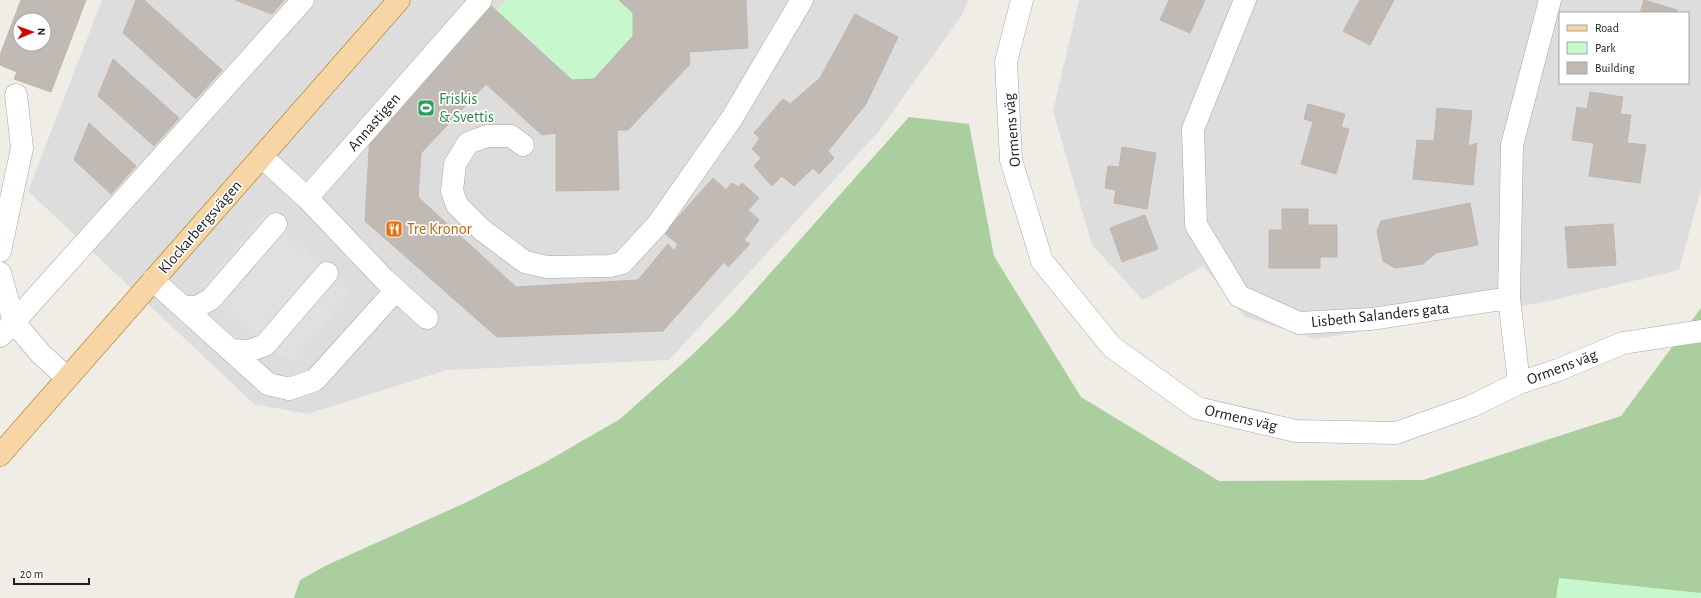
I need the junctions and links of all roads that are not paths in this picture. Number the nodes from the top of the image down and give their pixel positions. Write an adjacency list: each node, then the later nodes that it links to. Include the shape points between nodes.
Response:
1 (303, 0): 21 (street)
2 (399, 0): 10 (main road, Klockarbergsvägen)
3 (481, 0): 11 (street, Annastigen)
4 (802, 0): 9 (street, via 732,118 658,224 622,263 610,266 547,267 525,262 482,229 457,205 452,191 455,164 468,143 487,136 511,136)
5 (1022, 0): 25 (street, Ormens väg, via 1006,62 1011,160 1042,261 1112,347 1197,408 1296,431 1396,433 1472,406)
6 (1245, 0): 18 (street, Lisbeth Salanders gata, via 1193,129 1196,225 1239,296 1300,323 1372,319)
7 (1550, 0): 18 (street, via 1512,145)
8 (16, 94): 13 (street, via 22,148)
9 (523, 145)
10 (262, 156): 11 (street); 16 (main road, Klockarbergsvägen)
11 (307, 198): 17 (street)
12 (276, 224): 19 (street, via 211,299 197,307)
13 (0, 251)
14 (0, 273): 21 (street)
15 (327, 273): 23 (street, via 265,345 249,351)
16 (153, 280): 19 (street); 24 (main road, Klockarbergsvägen)
17 (396, 290): 20 (street); 23 (street, via 315,380 289,389 268,384)
18 (1509, 298): 25 (street)
19 (184, 307): 23 (street)
20 (427, 318)
21 (7, 329): 24 (street, via 40,353)
22 (1701, 331): 25 (street, Ormens väg, via 1623,343)
23 (230, 350)
24 (67, 378): 26 (main road, Klockarbergsvägen)
25 (1519, 383)
26 (0, 455)

